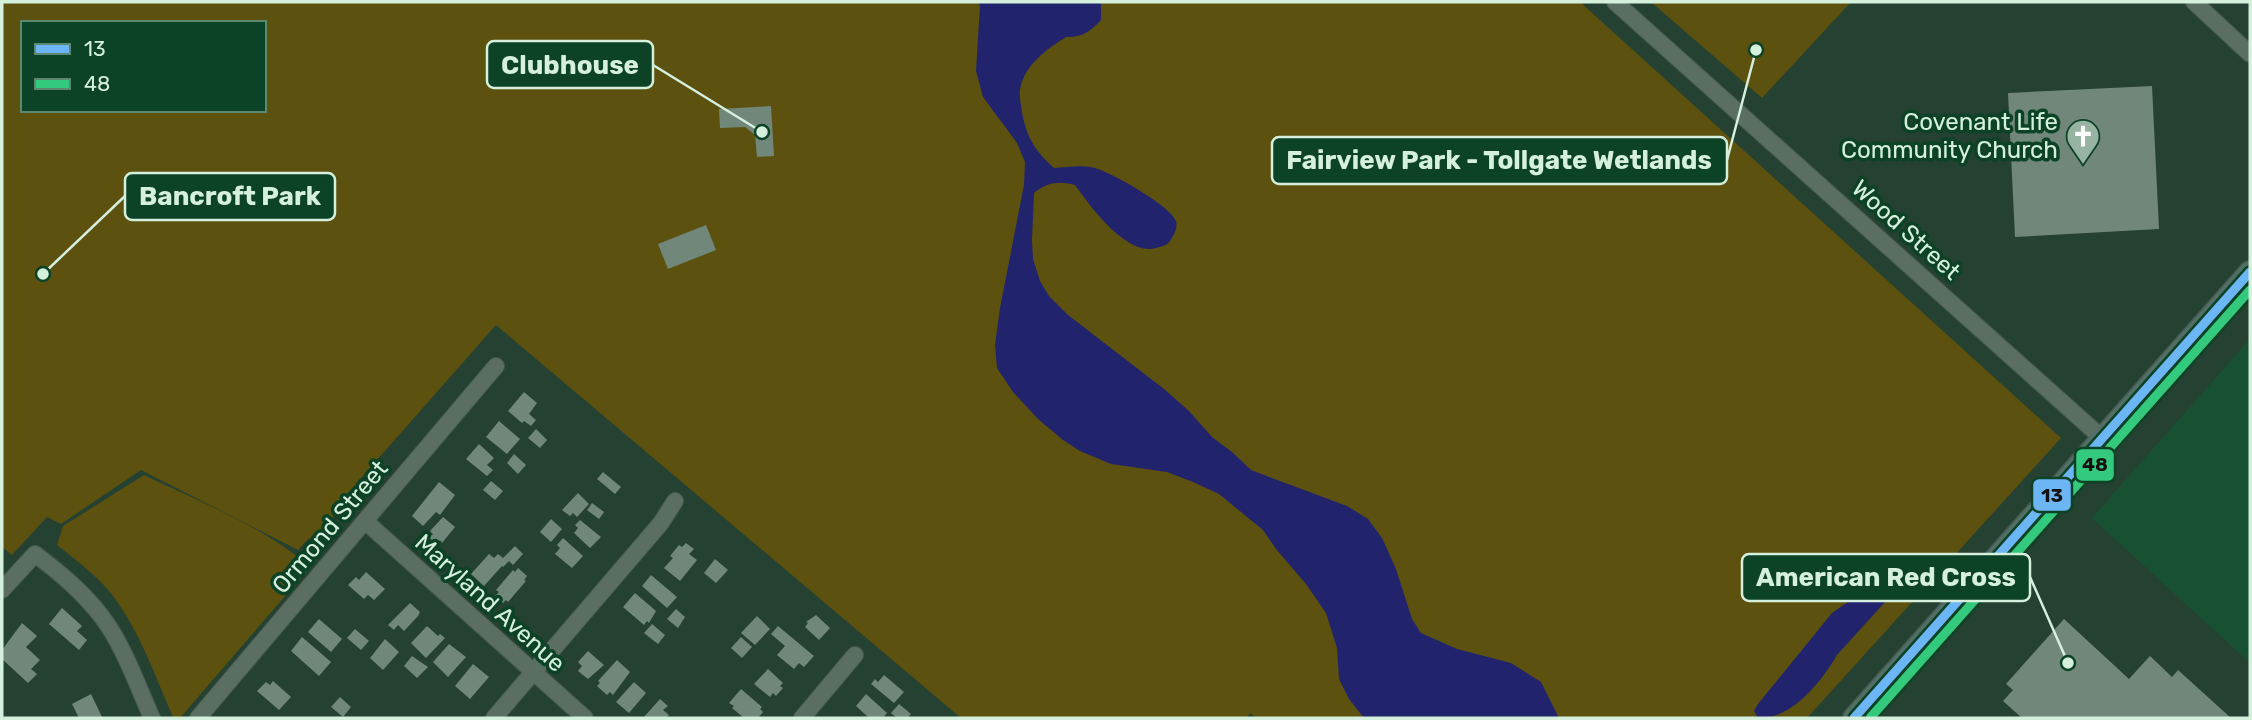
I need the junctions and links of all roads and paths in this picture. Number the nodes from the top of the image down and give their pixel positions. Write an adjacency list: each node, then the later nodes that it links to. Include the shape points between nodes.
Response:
1 (1615, 2): 6 (street, Wood Street)
2 (2194, 2): 3 (street)
3 (2250, 54)
4 (2250, 272): 6 (main road)
5 (496, 366): 8 (street, Ormond Street)
6 (2102, 438): 17 (main road)
7 (675, 501): 11 (street)
8 (365, 521): 11 (street, Maryland Avenue); 13 (street, Ormond Street)
9 (2, 590): 12 (street, via 35,554 67,579 103,618)
10 (855, 655): 16 (street)
11 (533, 672): 14 (street); 15 (street, Maryland Avenue)
12 (152, 718)
13 (198, 718)
14 (494, 718)
15 (585, 718)
16 (802, 718)
17 (1854, 718)

